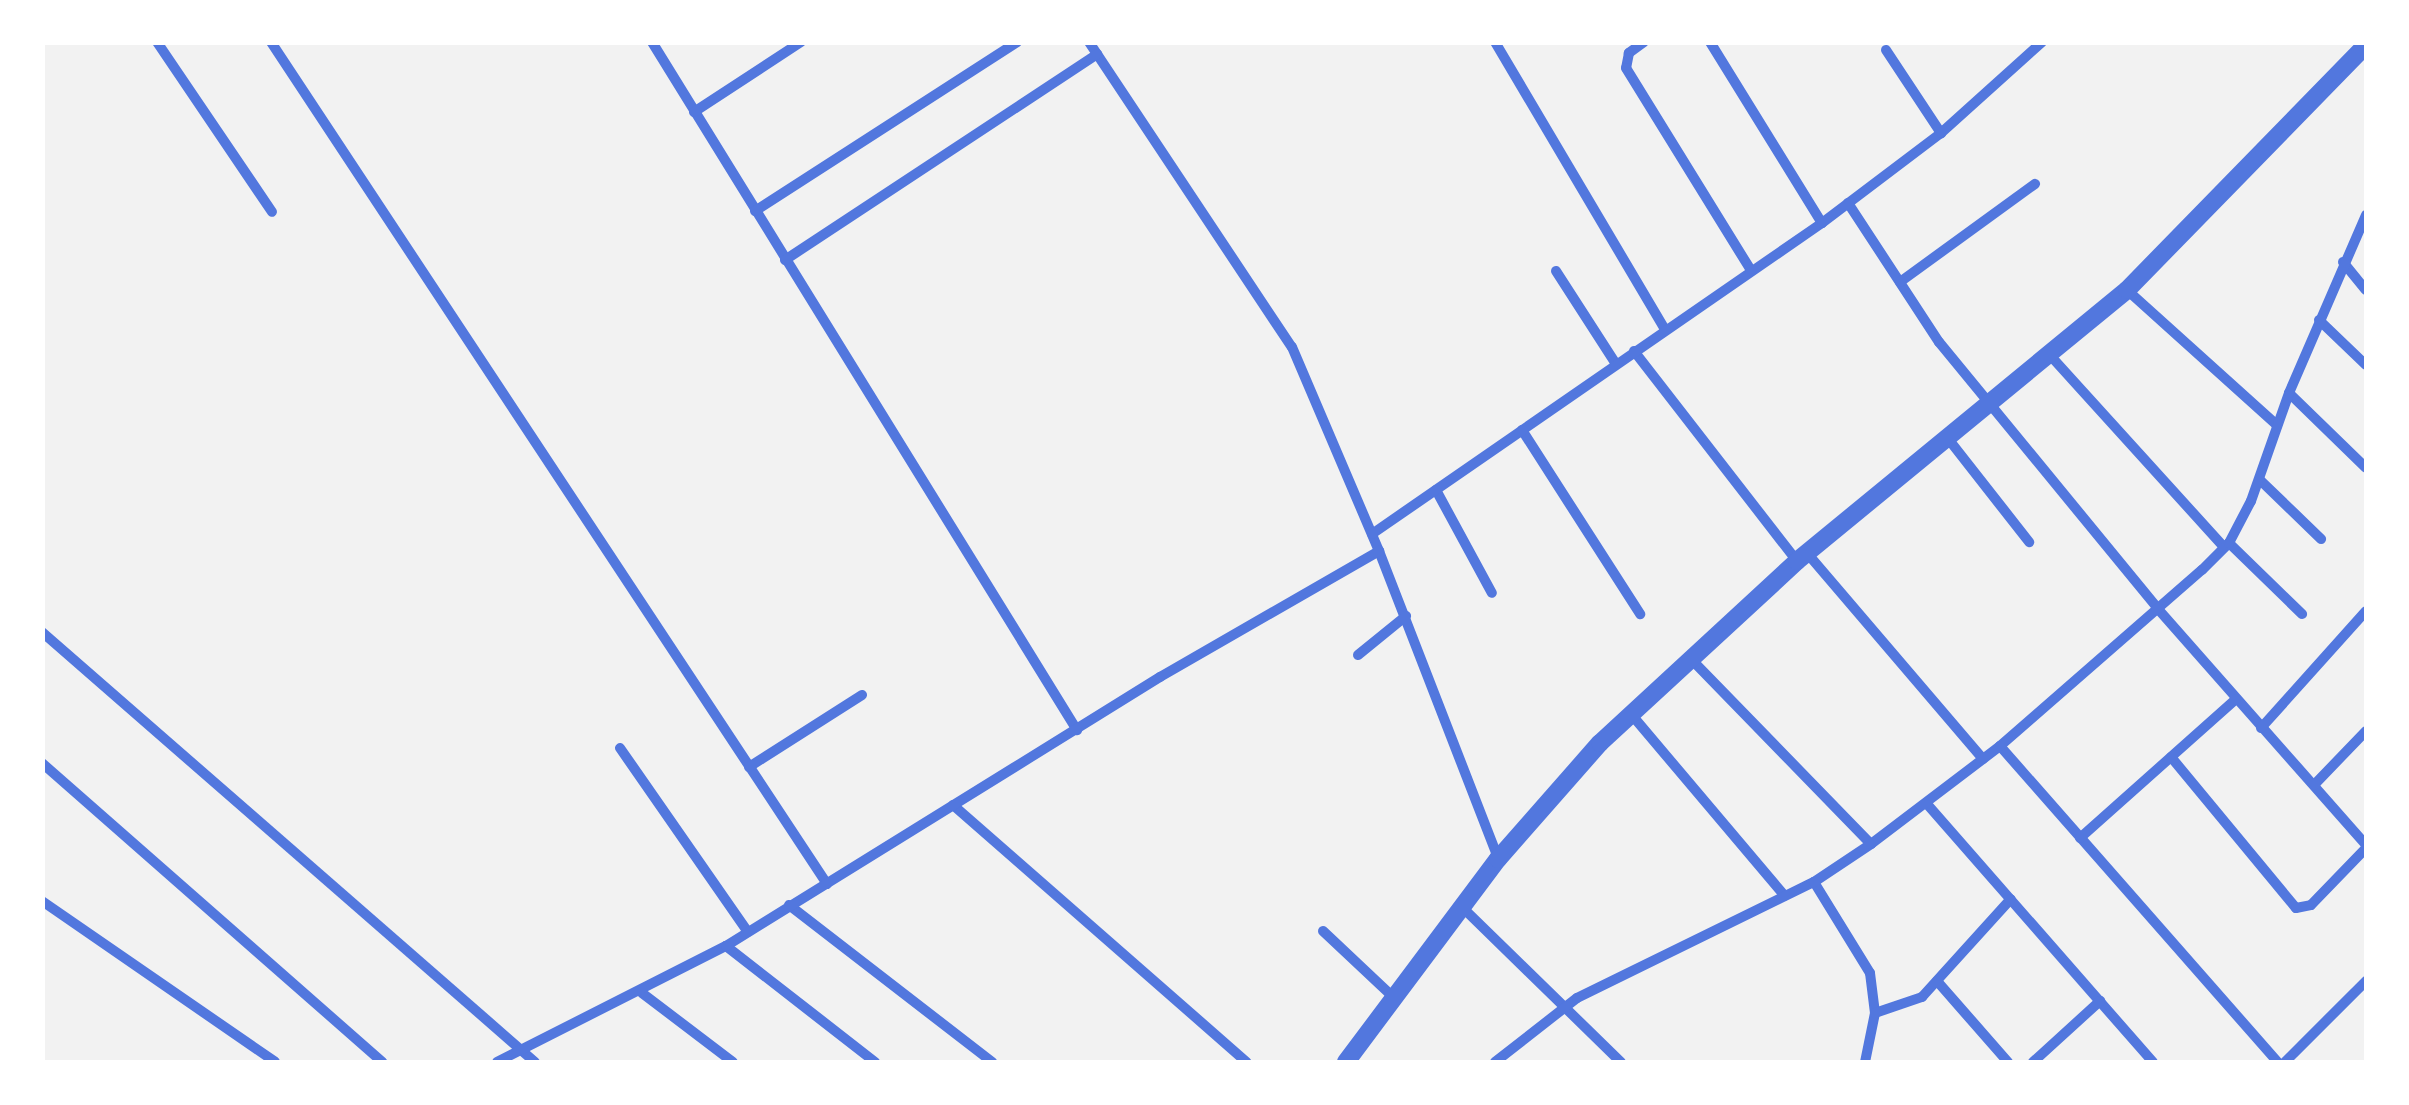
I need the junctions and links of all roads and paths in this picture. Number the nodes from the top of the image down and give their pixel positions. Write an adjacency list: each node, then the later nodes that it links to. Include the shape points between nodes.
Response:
1 (157, 42): 19 (street)
2 (270, 42): 69 (street)
3 (652, 42): 14 (street)
4 (801, 42): 14 (street)
5 (1018, 42): 18 (street)
6 (1089, 42): 13 (street)
7 (1495, 42): 30 (street)
8 (1644, 42): 25 (street, via 1629,53 1626,68)
9 (1710, 42): 21 (street)
10 (2042, 42): 15 (street)
11 (2366, 45): 27 (street)
12 (1886, 50): 15 (street)
13 (1096, 54): 22 (street); 43 (street, via 1292,348)
14 (694, 112): 18 (street)
15 (1941, 133): 17 (street)
16 (2034, 184): 26 (street)
17 (1848, 203): 21 (street); 26 (street)
18 (755, 211): 22 (street)
19 (272, 212)
20 (2366, 215): 23 (street)
21 (1822, 222): 25 (street)
22 (785, 260): 62 (street)
23 (2344, 262): 28 (street); 29 (street)
24 (1556, 270): 33 (street)
25 (1752, 270): 30 (street)
26 (1900, 282): 36 (street)
27 (2126, 290): 32 (street); 37 (street)
28 (2366, 290)
29 (2319, 320): 34 (street); 35 (street)
30 (1665, 329): 31 (street)
31 (1634, 351): 33 (street); 48 (street)
32 (2048, 354): 36 (street); 46 (street)
33 (1616, 364): 38 (street)
34 (2366, 364)
35 (2289, 393): 37 (street); 40 (street)
36 (1988, 401): 39 (street); 50 (street)
37 (2277, 425): 41 (street)
38 (1522, 430): 42 (street); 52 (street)
39 (1945, 435): 45 (street); 48 (street)
40 (2366, 468)
41 (2260, 480): 44 (street); 46 (street)
42 (1436, 490): 43 (street); 49 (street)
43 (1372, 534): 47 (street)
44 (2321, 539)
45 (2029, 542)
46 (2226, 545): 50 (street); 53 (street)
47 (1379, 551): 54 (street); 62 (street)
48 (1802, 557): 57 (street); 67 (street)
49 (1492, 593)
50 (2158, 609): 59 (street); 64 (street)
51 (2366, 611): 61 (street)
52 (1640, 614)
53 (2302, 614)
54 (1406, 616): 56 (street); 76 (street)
55 (42, 632): 94 (street)
56 (1358, 655)
57 (1691, 659): 60 (street); 74 (street)
58 (862, 694): 69 (street)
59 (2236, 699): 61 (street); 66 (street)
60 (1631, 714): 76 (street); 79 (street)
61 (2261, 728): 70 (street)
62 (1076, 730): 72 (street)
63 (2366, 730): 70 (street)
64 (2000, 746): 67 (street); 73 (street)
65 (620, 748): 85 (street)
66 (2170, 758): 73 (street); 75 (street, via 2296,908 2312,904)
67 (1984, 759): 71 (street)
68 (42, 763): 96 (street)
69 (749, 767): 78 (street)
70 (2314, 785): 75 (street)
71 (1927, 804): 74 (street); 80 (street)
72 (953, 805): 78 (street); 102 (street)
73 (2080, 838): 110 (street)
74 (1871, 844): 77 (street)
75 (2366, 847)
76 (1498, 859): 83 (street)
77 (1814, 882): 79 (street); 93 (street, via 1870,973)
78 (827, 884): 82 (street)
79 (1786, 896): 92 (street)
80 (2010, 899): 87 (street); 91 (street)
81 (42, 900): 95 (street)
82 (789, 905): 85 (street); 101 (street)
83 (1462, 907): 90 (street); 92 (street)
84 (1324, 931): 90 (street)
85 (748, 932): 86 (street)
86 (726, 946): 89 (street); 100 (street)
87 (1937, 981): 93 (street, via 1915,1002); 107 (street)
88 (2366, 981): 110 (street)
89 (642, 993): 94 (street); 99 (street)
90 (1394, 998): 103 (street)
91 (2100, 1002): 108 (street); 109 (street)
92 (1564, 1006): 104 (street); 105 (street)
93 (1876, 1013): 106 (street)
94 (521, 1052): 97 (street); 98 (street)
95 (275, 1062)
96 (382, 1062)
97 (497, 1062)
98 (535, 1062)
99 (733, 1062)
100 (875, 1062)
101 (992, 1062)
102 (1247, 1062)
103 (1346, 1062)
104 (1495, 1062)
105 (1621, 1062)
106 (1865, 1062)
107 (2008, 1062)
108 (2033, 1062)
109 (2153, 1062)
110 (2282, 1062)

